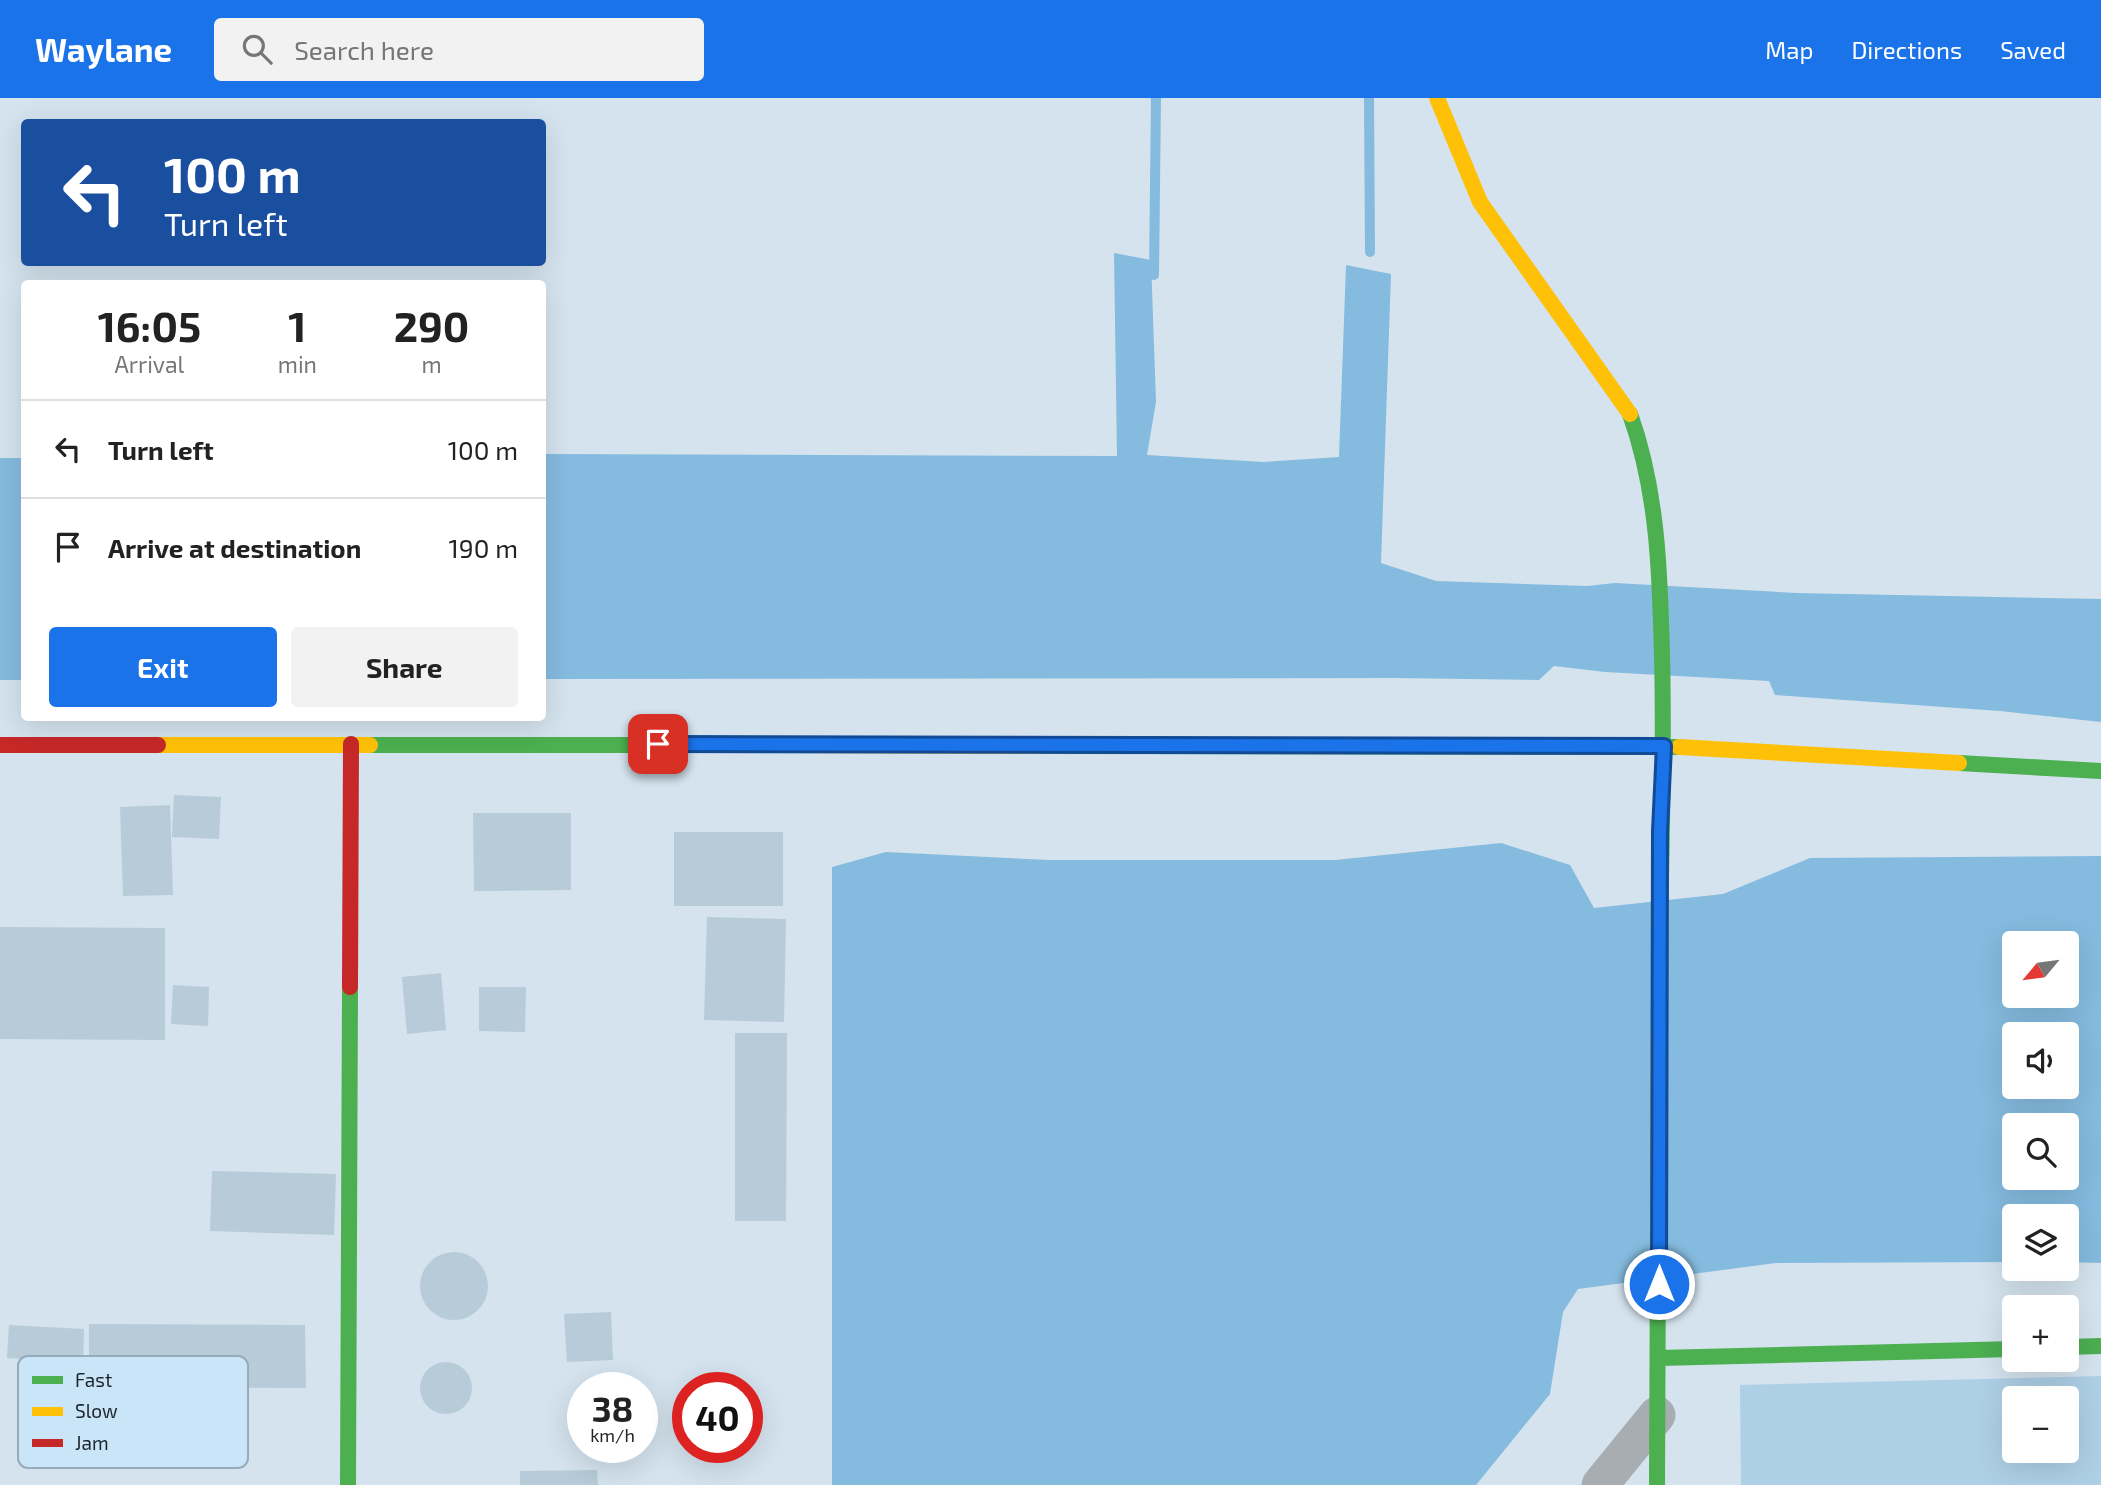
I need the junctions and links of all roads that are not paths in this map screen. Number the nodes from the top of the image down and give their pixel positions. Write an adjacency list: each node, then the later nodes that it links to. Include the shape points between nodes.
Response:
1 (1437, 98): 4 (street, via 1480,202 1631,415 1649,479 1660,568)
2 (351, 744): 3 (street); 4 (street); 11 (street)
3 (0, 745)
4 (1664, 746): 5 (street); 9 (street)
5 (2101, 771)
6 (2101, 1346): 7 (street)
7 (2079, 1347)
8 (2002, 1349): 9 (street)
9 (1659, 1358): 10 (street)
10 (1657, 1415): 12 (street); 13 (street)
11 (348, 1485)
12 (1600, 1485)
13 (1657, 1485)

